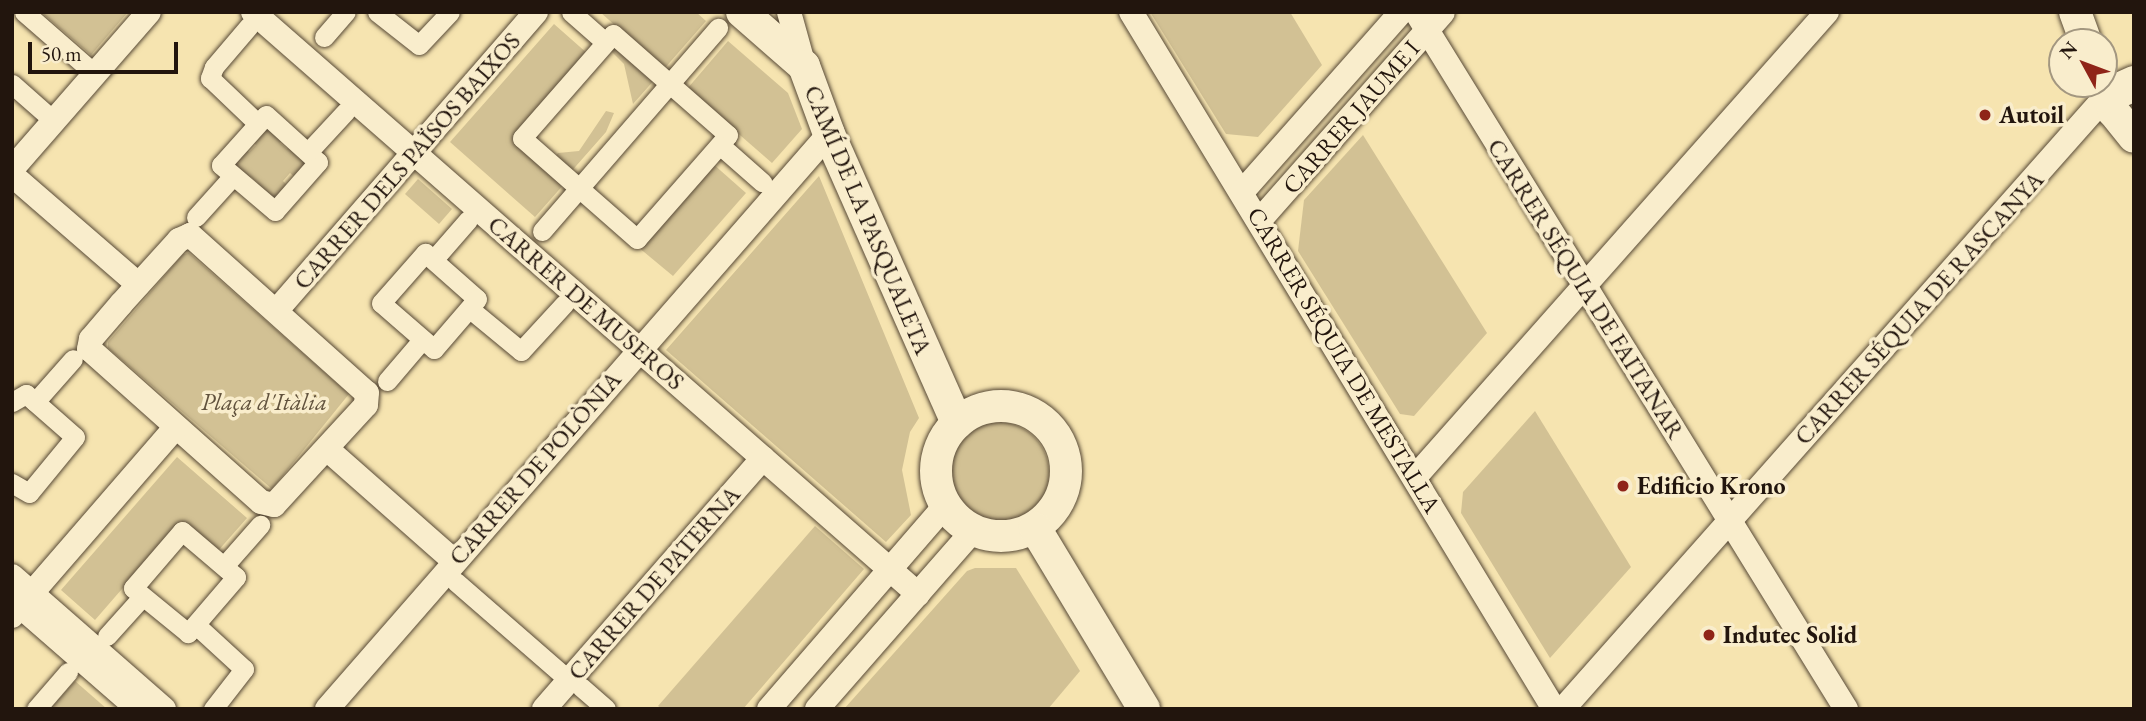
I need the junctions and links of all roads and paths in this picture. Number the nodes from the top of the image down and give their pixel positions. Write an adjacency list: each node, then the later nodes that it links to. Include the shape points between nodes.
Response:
1 (24, 12): 17 (street)
2 (149, 12): 31 (street)
3 (346, 12): 15 (street)
4 (377, 12): 5 (street, via 419,45)
5 (450, 12)
6 (536, 12): 30 (street, CARRER DELS PAÏSOS BAIXOS)
7 (571, 12): 16 (street)
8 (789, 12): 18 (street, CAMÍ DE LA PASQUALETA)
9 (1131, 12): 36 (street, CARRER SÉQUIA DE MESTALLA)
10 (1401, 12): 36 (street, CARRER JAUME I)
11 (1827, 12): 43 (street)
12 (1428, 18): 39 (street, CARRER JAUME I); 43 (street, CARRER SÉQUIA DE FAITANAR)
13 (251, 19): 25 (street, via 210,78); 30 (street, CARRER DE MUSEROS)
14 (730, 20): 18 (street); 19 (street)
15 (324, 37)
16 (604, 41): 19 (street, via 617,35); 35 (street, via 522,135)
17 (86, 66)
18 (804, 66): 26 (street, CAMÍ DE LA PASQUALETA)
19 (670, 83): 28 (street, via 727,131); 35 (street)
20 (12, 84): 24 (street)
21 (2105, 98): 60 (street, CARRER SÉQUIA DE RASCANYA)
22 (2118, 98): 27 (street)
23 (346, 111): 29 (street)
24 (45, 113)
25 (256, 122): 29 (street, via 268,115); 33 (street, via 221,162)
26 (829, 134): 48 (street, CARRER DE POLÒNIA); 53 (street, CAMÍ DE LA PASQUALETA)
27 (2134, 136)
28 (721, 146): 34 (street); 35 (street, via 639,239)
29 (309, 151): 33 (street, via 318,159 317,165 278,210 272,210)
30 (414, 153): 46 (street, CARRER DELS PAÏSOS BAIXOS); 48 (street, CARRER DE MUSEROS)
31 (12, 169)
32 (12, 175): 42 (street)
33 (233, 176): 37 (street)
34 (762, 182)
35 (579, 189): 40 (street)
36 (1242, 192): 39 (street, CARRER SÉQUIA DE MESTALLA)
37 (196, 217)
38 (468, 220): 41 (street)
39 (1259, 221): 57 (street, CARRER SÉQUIA DE MESTALLA)
40 (542, 231)
41 (434, 259): 45 (street, via 476,296); 47 (street, via 426,253 420,255 380,301)
42 (138, 284): 46 (street, via 179,240 190,235); 54 (street, via 90,339 89,349)
43 (1586, 288): 57 (street); 60 (street, CARRER SÉQUIA DE FAITANAR)
44 (564, 304): 45 (street, via 521,351)
45 (470, 309): 47 (street, via 435,348)
46 (277, 310): 55 (street, via 367,393 368,402)
47 (422, 340): 50 (street)
48 (638, 349): 56 (street, CARRER DE MUSEROS); 66 (street, CARRER DE POLÒNIA)
49 (73, 359): 52 (street)
50 (387, 381)
51 (12, 402): 52 (street, via 22,393)
52 (35, 402): 58 (street, via 75,440 32,491)
53 (957, 423): 59 (street, via 943,441 936,463 937,485); 62 (street, via 996,405 1018,407 1038,416 1054,431 1064,451 1067,473 1063,494 1052,513)
54 (176, 427): 55 (street, via 270,506 280,502); 70 (street)
55 (327, 449): 66 (street)
56 (763, 458): 65 (street, CARRER DE MUSEROS); 81 (street, CARRER DE PATERNA)
57 (1416, 476): 86 (street, CARRER SÉQUIA DE MESTALLA)
58 (14, 487)
59 (946, 506): 63 (street); 65 (street)
60 (1730, 521): 87 (street, CARRER SÉQUIA DE RASCANYA); 88 (street, CARRER SÉQUIA DE FAITANAR)
61 (260, 525): 64 (street)
62 (1035, 527): 63 (street, via 993,537); 85 (street)
63 (973, 531): 68 (street)
64 (224, 566): 69 (street, via 180,532 134,584); 71 (street, via 235,580)
65 (890, 569): 68 (street, CARRER DE MUSEROS); 83 (street)
66 (455, 572): 74 (street); 80 (street, CARRER DE POLÒNIA)
67 (12, 576): 70 (street)
68 (918, 594): 84 (street)
69 (142, 597): 71 (street, via 183,632); 72 (street)
70 (19, 603): 77 (street); 78 (street)
71 (196, 625): 79 (street, via 244,669)
72 (107, 636)
73 (68, 672): 76 (street)
74 (562, 674)
75 (581, 687): 82 (street)
76 (36, 709)
77 (138, 709)
78 (164, 709)
79 (213, 709)
80 (327, 709)
81 (544, 709)
82 (606, 709)
83 (769, 709)
84 (817, 709)
85 (1144, 709)
86 (1554, 709)
87 (1563, 709)
88 (1846, 709)

